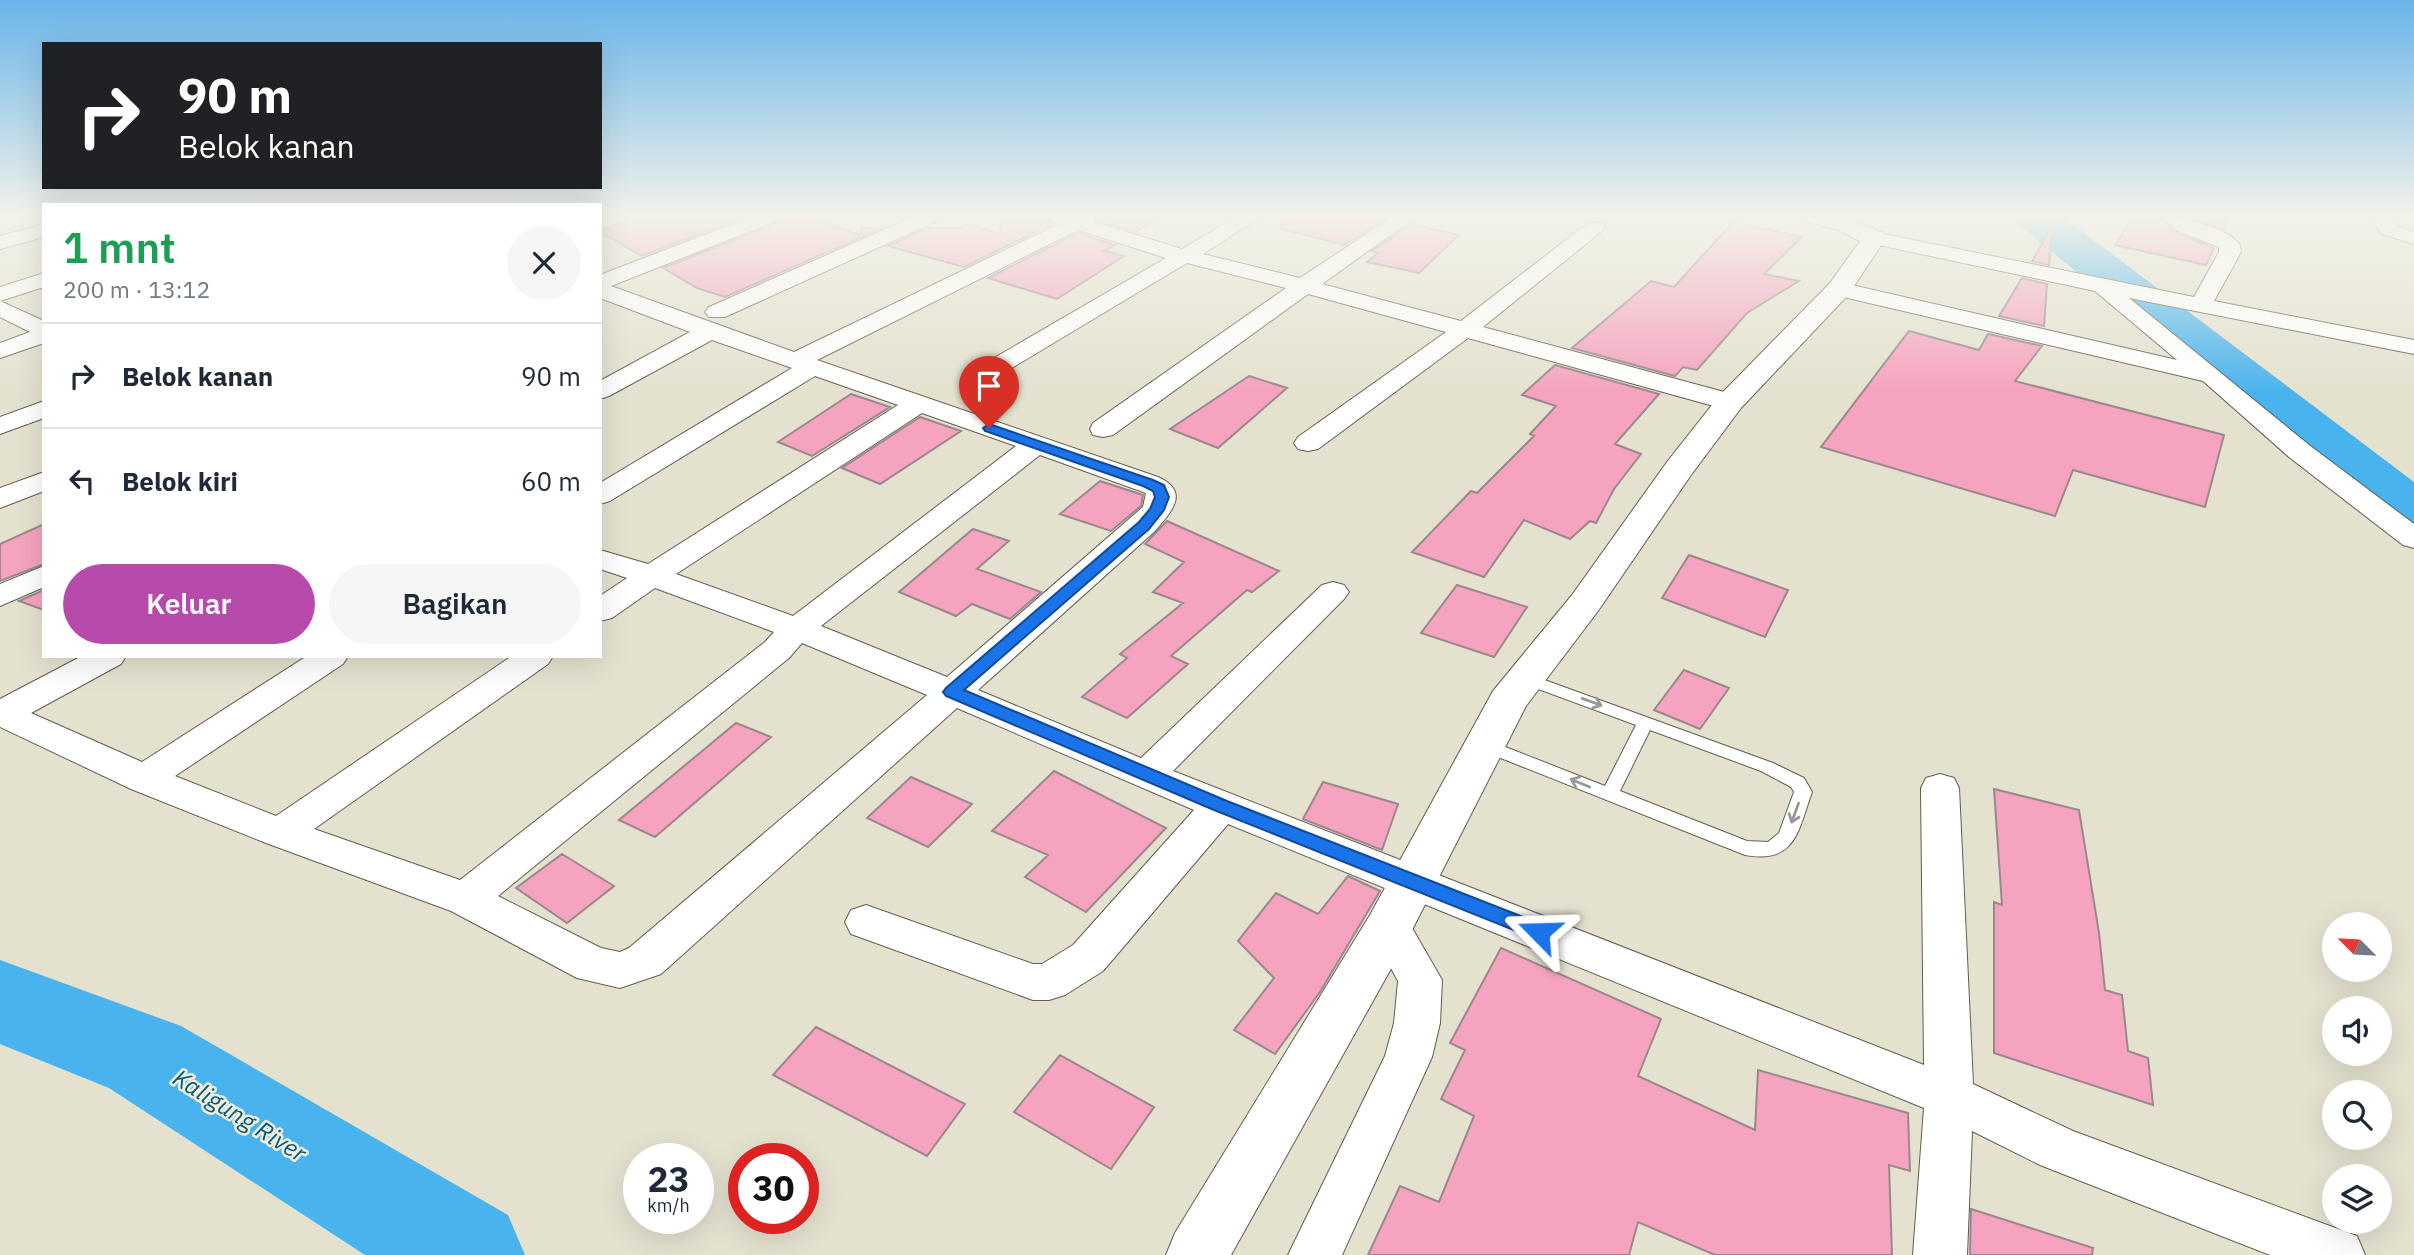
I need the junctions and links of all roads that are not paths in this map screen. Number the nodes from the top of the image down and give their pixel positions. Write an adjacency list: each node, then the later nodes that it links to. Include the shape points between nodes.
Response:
1 (644, 276): 16 (street)
2 (810, 276): 19 (street)
3 (969, 276): 25 (street)
4 (1151, 276): 26 (street)
5 (1262, 276): 12 (street)
6 (1319, 276): 12 (street)
7 (1534, 276): 21 (street)
8 (1848, 276): 14 (main road)
9 (2050, 276): 13 (street)
10 (2212, 276): 17 (street)
11 (42, 281): 15 (street)
12 (1304, 286): 21 (street); 33 (street)
13 (2108, 288): 17 (street); 27 (street)
14 (1839, 289): 27 (street); 29 (main road)
15 (0, 294)
16 (605, 294): 19 (street)
17 (2190, 303): 23 (street)
18 (0, 308): 20 (street)
19 (714, 322): 25 (street); 28 (street)
20 (42, 331)
21 (1464, 331): 29 (street); 34 (street)
22 (42, 333): 24 (street)
23 (2414, 347)
24 (0, 351)
25 (804, 364): 30 (street); 37 (street)
26 (991, 370)
27 (2212, 376): 39 (street, via 2299,451)
28 (602, 390)
29 (1730, 402): 50 (main road)
30 (920, 403): 35 (street); 42 (street)
31 (42, 410): 32 (street)
32 (0, 426)
33 (1103, 429)
34 (1308, 443)
35 (1035, 445): 46 (street); 51 (street, via 1148,483 1159,488 1162,497 1144,526)
36 (42, 481): 38 (street)
37 (602, 494)
38 (0, 499)
39 (2414, 539)
40 (602, 560): 42 (street)
41 (42, 576): 44 (street)
42 (653, 576): 45 (street); 46 (street)
43 (1334, 592): 55 (street)
44 (0, 596)
45 (602, 610)
46 (795, 630): 51 (street); 62 (street, via 777,650)
47 (105, 658): 52 (street)
48 (328, 658): 56 (street)
49 (533, 658): 60 (street)
50 (1528, 679): 53 (lane, one-way to 53); 54 (main road, via 1508,701)
51 (952, 692): 55 (street); 62 (street, via 645,961 620,970 593,965)
52 (0, 714): 56 (street)
53 (1646, 722): 58 (lane); 58 (lane, one-way to 58, via 1767,767 1800,785 1803,792 1784,843 1776,851 1745,848)
54 (1484, 745): 58 (lane, one-way to 54); 61 (main road)
55 (1147, 774): 59 (street)
56 (144, 779): 60 (street)
57 (1940, 789): 65 (street)
58 (1609, 795)
59 (1221, 806): 61 (street); 63 (street, via 1088,958 1049,982 1033,982)
60 (280, 833): 62 (street)
61 (1411, 880): 64 (main road); 65 (street)
62 (466, 900)
63 (866, 922)
64 (1389, 926): 66 (main road); 67 (street, via 1420,980 1417,1023 1408,1057)
65 (1948, 1096): 68 (street); 69 (street, via 2058,1149)
66 (1197, 1255)
67 (1315, 1255)
68 (1940, 1255)
69 (2338, 1255)

